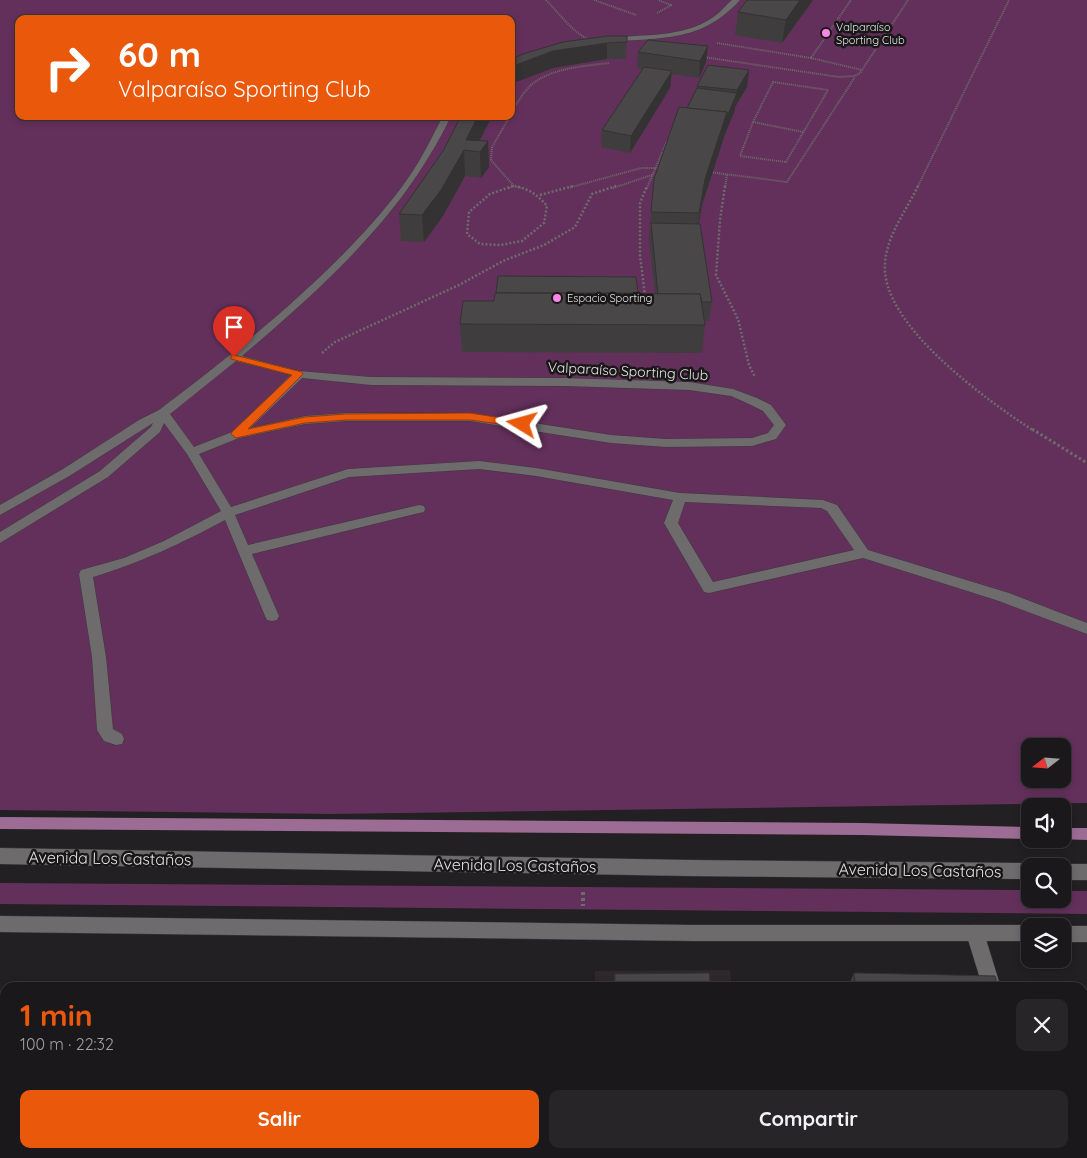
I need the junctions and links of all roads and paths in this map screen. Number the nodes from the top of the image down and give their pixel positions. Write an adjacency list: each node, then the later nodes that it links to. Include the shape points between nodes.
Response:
1 (546, 0): 10 (path, via 575,33)
2 (594, 0): 9 (path)
3 (658, 0): 8 (path, via 671,5)
4 (736, 0): 10 (main road, via 715,20 694,30)
5 (851, 0): 13 (path)
6 (908, 0): 17 (path)
7 (1009, 0): 39 (path, via 906,210 893,229 884,264 892,294 909,324 938,358 999,408)
8 (654, 14)
9 (641, 16)
10 (594, 42)
11 (716, 42): 13 (path)
12 (696, 56): 14 (path)
13 (811, 58): 17 (path)
14 (720, 60): 16 (path); 18 (path, via 839,77)
15 (617, 62): 19 (path, via 564,70 535,82)
16 (715, 66)
17 (862, 70): 18 (path)
18 (855, 76): 28 (path, via 787,182)
19 (515, 106)
20 (445, 120): 33 (lane, via 420,168 394,206 340,262)
21 (507, 120): 30 (path, via 492,147 491,160)
22 (753, 122): 23 (path); 23 (path, via 740,156 786,162); 23 (path, via 773,82 828,90)
23 (803, 132)
24 (669, 138): 25 (path)
25 (656, 167): 26 (path); 29 (path); 31 (path, via 641,168)
26 (665, 168)
27 (709, 172): 28 (path)
28 (727, 174): 35 (path, via 716,275 738,319 749,365)
29 (652, 175): 32 (path, via 640,203 640,255); 34 (path, via 592,194 575,227 544,245 502,261 459,285 335,342)
30 (514, 186): 31 (path); 31 (path, via 490,194 469,212 467,234 480,244 522,241 544,223 547,206)
31 (540, 195)
32 (645, 302)
33 (234, 357): 34 (main road, Valparaíso Sporting Club); 36 (lane)
34 (299, 374): 37 (main road, Valparaíso Sporting Club); 37 (main road, Valparaíso Sporting Club, via 371,381 689,386 753,401 767,408 780,425 772,436 752,442 666,443 611,439 470,416 305,420)
35 (758, 382)
36 (163, 413): 38 (main road); 42 (main road); 44 (main road, via 156,430 104,474)
37 (236, 434): 38 (main road, Valparaíso Sporting Club)
38 (192, 452): 43 (main road)
39 (1087, 463)
40 (680, 497): 43 (main road, via 479,465 348,474); 46 (main road, via 822,504 832,508); 46 (main road, via 671,523 709,588)
41 (419, 509): 45 (main road)
42 (0, 511)
43 (228, 514): 45 (main road); 49 (main road, via 169,544 86,574 99,657 105,730)
44 (0, 538)
45 (244, 551): 47 (main road)
46 (863, 553): 48 (main road, via 1004,598)
47 (272, 616)
48 (1087, 629)
49 (116, 739)
50 (0, 856): 51 (main road, Avenida Los Castaños)
51 (583, 866): 52 (main road, Avenida Los Castaños); 56 (path)
52 (1021, 872)
53 (1071, 872): 54 (main road)
54 (1087, 872)
55 (0, 924): 56 (main road)
56 (584, 932): 57 (main road)
57 (975, 933): 58 (main road); 61 (main road)
58 (1021, 934)
59 (1071, 934): 60 (main road)
60 (1087, 934)
61 (990, 982)

